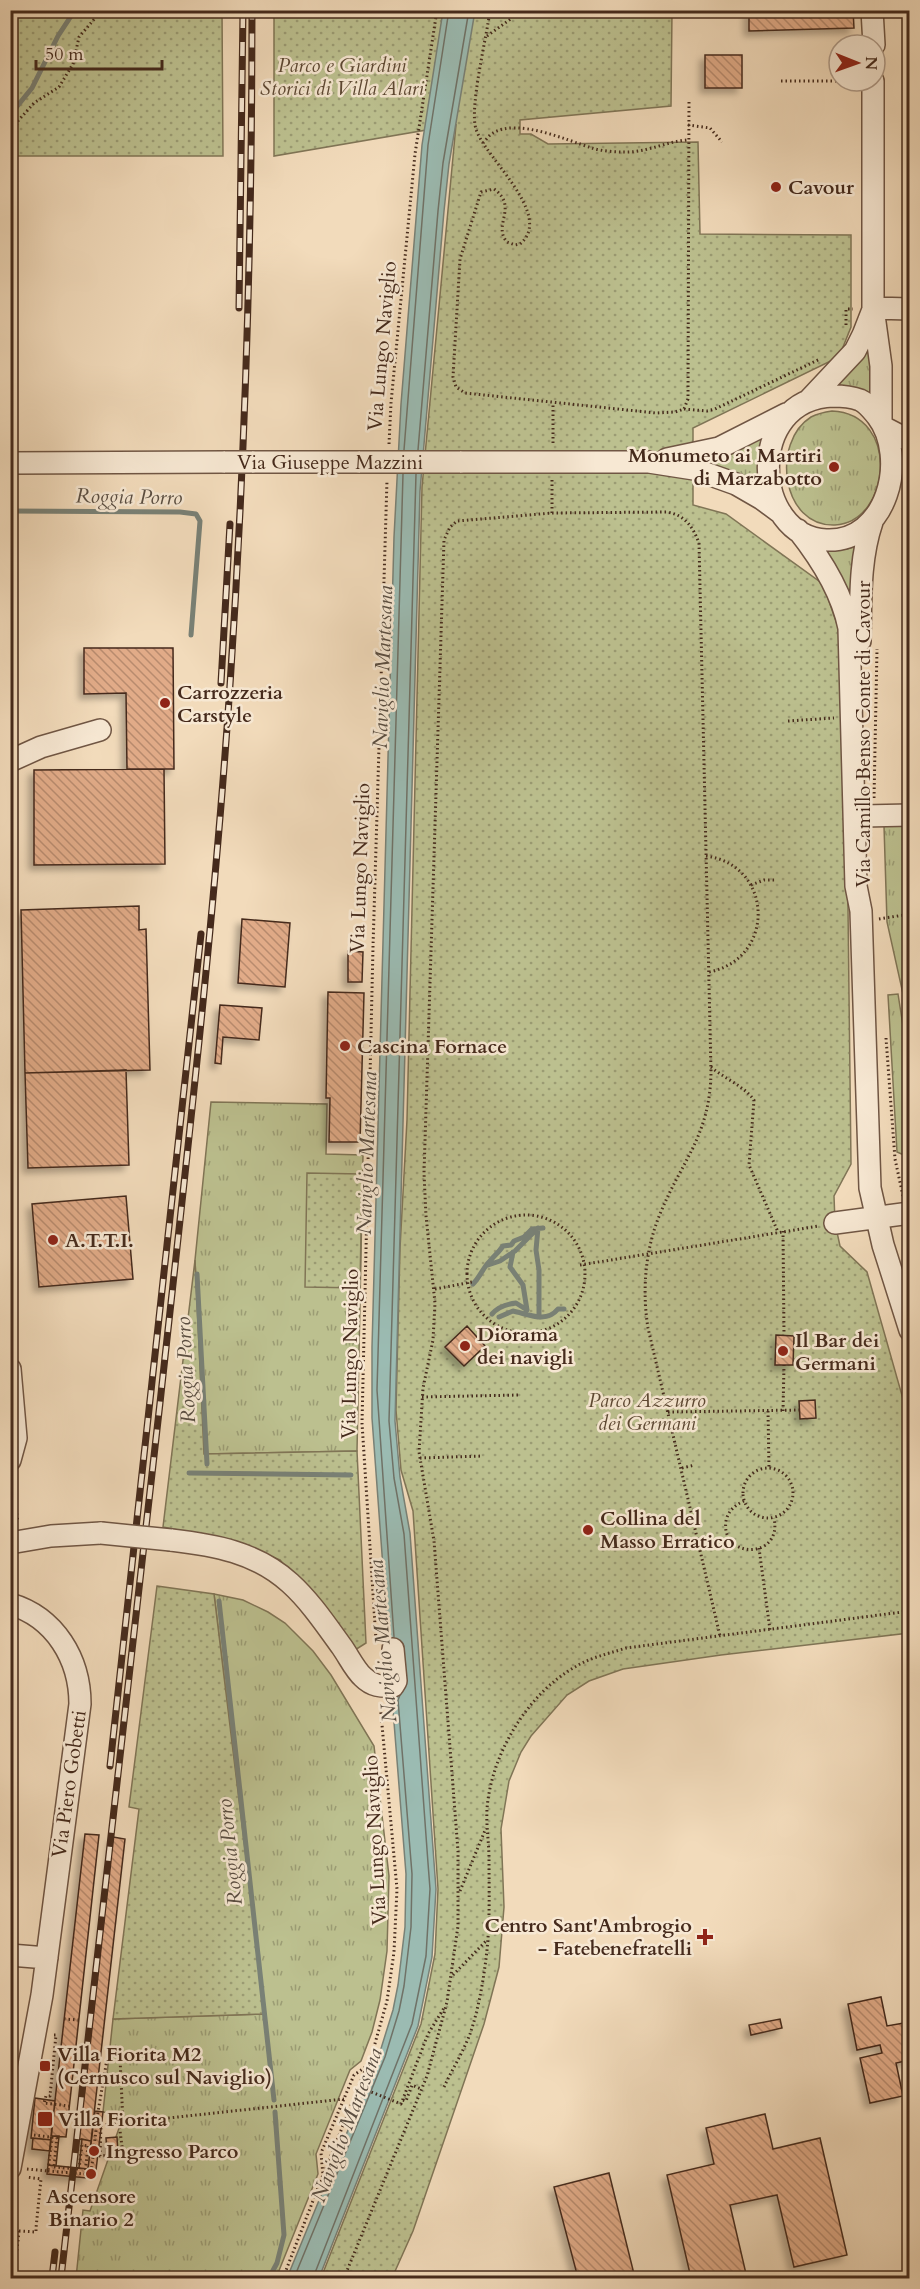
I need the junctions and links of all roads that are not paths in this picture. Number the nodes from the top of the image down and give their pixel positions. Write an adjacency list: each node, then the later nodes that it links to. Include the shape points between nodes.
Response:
1 (872, 10): 2 (street)
2 (873, 33)
3 (873, 93): 4 (street)
4 (873, 308): 5 (street); 6 (street, via 855,351); 8 (street, via 881,366)
5 (909, 309)
6 (809, 399): 7 (street); 8 (street, via 833,396 859,400)
7 (790, 412): 10 (street, Via Giuseppe Mazzini, via 719,447); 13 (street, via 775,431 769,457 770,485)
8 (883, 425): 9 (street); 12 (street, via 892,453 891,473 888,494)
9 (909, 441)
10 (649, 462): 11 (street, Via Giuseppe Mazzini, bridge); 13 (street, Via Giuseppe Mazzini, via 725,478 762,499)
11 (12, 463)
12 (872, 522): 13 (street, via 837,540 811,538); 17 (street, Via Camillo Benso Conte di Cavour, via 863,562 859,654)
13 (791, 523): 18 (street, Via Camillo Benso Conte di Cavour, via 830,578 849,628 856,886)
14 (100, 730): 15 (street)
15 (10, 760)
16 (909, 815): 17 (street)
17 (869, 816): 18 (street, Via Camillo Benso Conte di Cavour, via 865,886)
18 (869, 915): 19 (street, Via Camillo Benso Conte di Cavour, via 870,1188)
19 (896, 1215): 20 (street); 21 (street, Via Camillo Benso Conte di Cavour)
20 (835, 1223)
21 (908, 1322)
22 (10, 1369): 23 (street, via 16,1438)
23 (10, 1460)
24 (16, 1542): 26 (street, bridge, via 101,1533 234,1550 290,1583 325,1623 363,1677 379,1687 393,1686 396,1681)
25 (10, 1604): 28 (street, Via Piero Gobetti, via 33,1614 56,1635 71,1658 79,1684 80,1714)
26 (384, 1646)
27 (10, 1955): 28 (street)
28 (46, 1958): 29 (street, Via Piero Gobetti)
29 (15, 2172)

